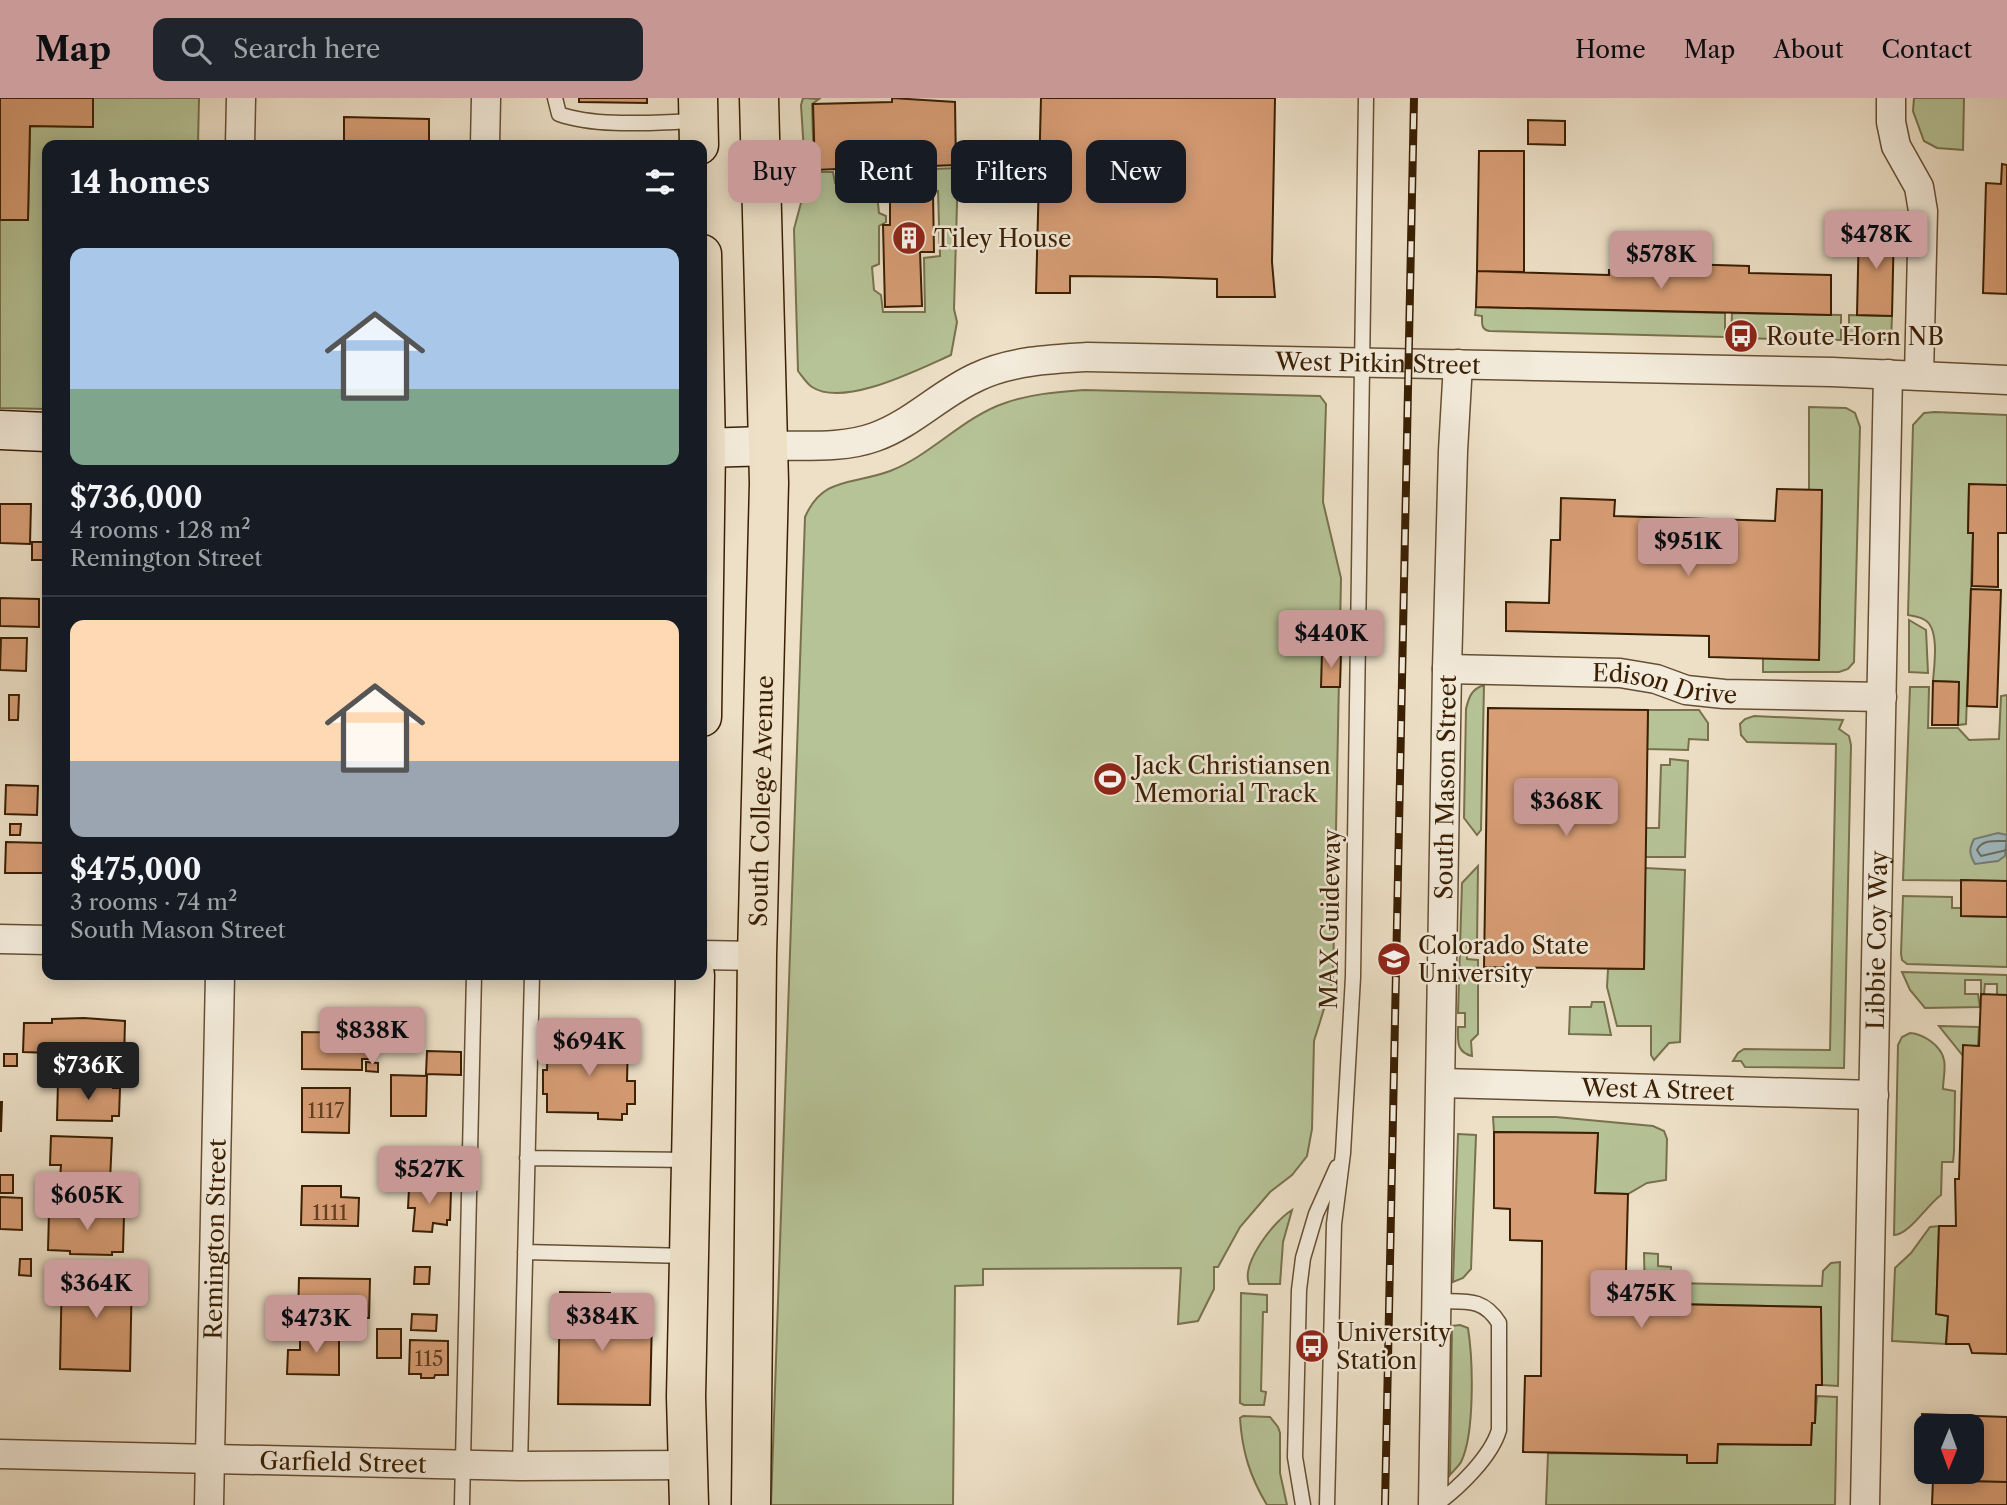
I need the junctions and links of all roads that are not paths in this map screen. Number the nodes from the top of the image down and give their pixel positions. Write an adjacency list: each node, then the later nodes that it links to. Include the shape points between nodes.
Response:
1 (241, 98): 8 (street)
2 (486, 98): 9 (street)
3 (555, 98): 7 (lane, via 559,114 572,118 630,123)
4 (759, 98): 17 (highway, South College Avenue)
5 (1366, 98): 10 (lane, MAX Guideway)
6 (1891, 98): 13 (street, via 1896,146 1919,187 1923,211)
7 (698, 121)
8 (240, 140)
9 (485, 140)
10 (1360, 362): 11 (street, West Pitkin Street); 17 (street, West Pitkin Street, via 1048,359 978,376 875,437 843,444); 31 (lane, MAX Guideway, via 1353,976)
11 (1458, 364): 12 (street, West Pitkin Street); 19 (street, South Mason Street)
12 (1888, 374): 13 (street, West Pitkin Street); 20 (street, Libbie Coy Way)
13 (1919, 375): 14 (street, West Pitkin Street)
14 (2007, 380)
15 (0, 430): 16 (street)
16 (42, 432)
17 (768, 446): 18 (street); 24 (highway, South College Avenue)
18 (707, 449)
19 (1447, 668): 20 (street, Edison Drive, via 1620,673 1686,690 1724,694); 29 (street, South Mason Street)
20 (1882, 697): 30 (street, Libbie Coy Way)
21 (0, 939): 22 (street)
22 (42, 940)
23 (707, 955): 24 (street)
24 (757, 956): 45 (highway, South College Avenue)
25 (220, 980): 38 (street, Remington Street)
26 (474, 980): 39 (lane)
27 (532, 980): 32 (lane)
28 (695, 980): 33 (highway)
29 (1441, 1083): 30 (street, West A Street); 36 (street, South Mason Street)
30 (1874, 1095): 49 (street, Libbie Coy Way)
31 (1343, 1153): 46 (lane, MAX Guideway, via 1316,1214 1299,1290 1295,1457); 47 (lane, MAX Guideway, via 1334,1224)
32 (527, 1158): 33 (lane); 34 (lane)
33 (691, 1160): 35 (highway)
34 (526, 1252): 35 (lane); 41 (lane)
35 (689, 1256): 40 (highway)
36 (1437, 1301): 48 (street, South Mason Street); 48 (lane, via 1475,1302 1490,1310 1499,1323 1499,1430 1495,1443 1473,1469)
37 (0, 1454): 38 (street, Garfield Street)
38 (210, 1460): 39 (street, Garfield Street); 42 (street, Remington Street)
39 (464, 1465): 41 (street, Garfield Street); 43 (lane)
40 (687, 1465): 41 (street, Garfield Street); 44 (highway)
41 (520, 1466)
42 (209, 1505)
43 (462, 1505)
44 (689, 1505)
45 (751, 1505)
46 (1303, 1505)
47 (1327, 1505)
48 (1434, 1505)
49 (1865, 1505)

